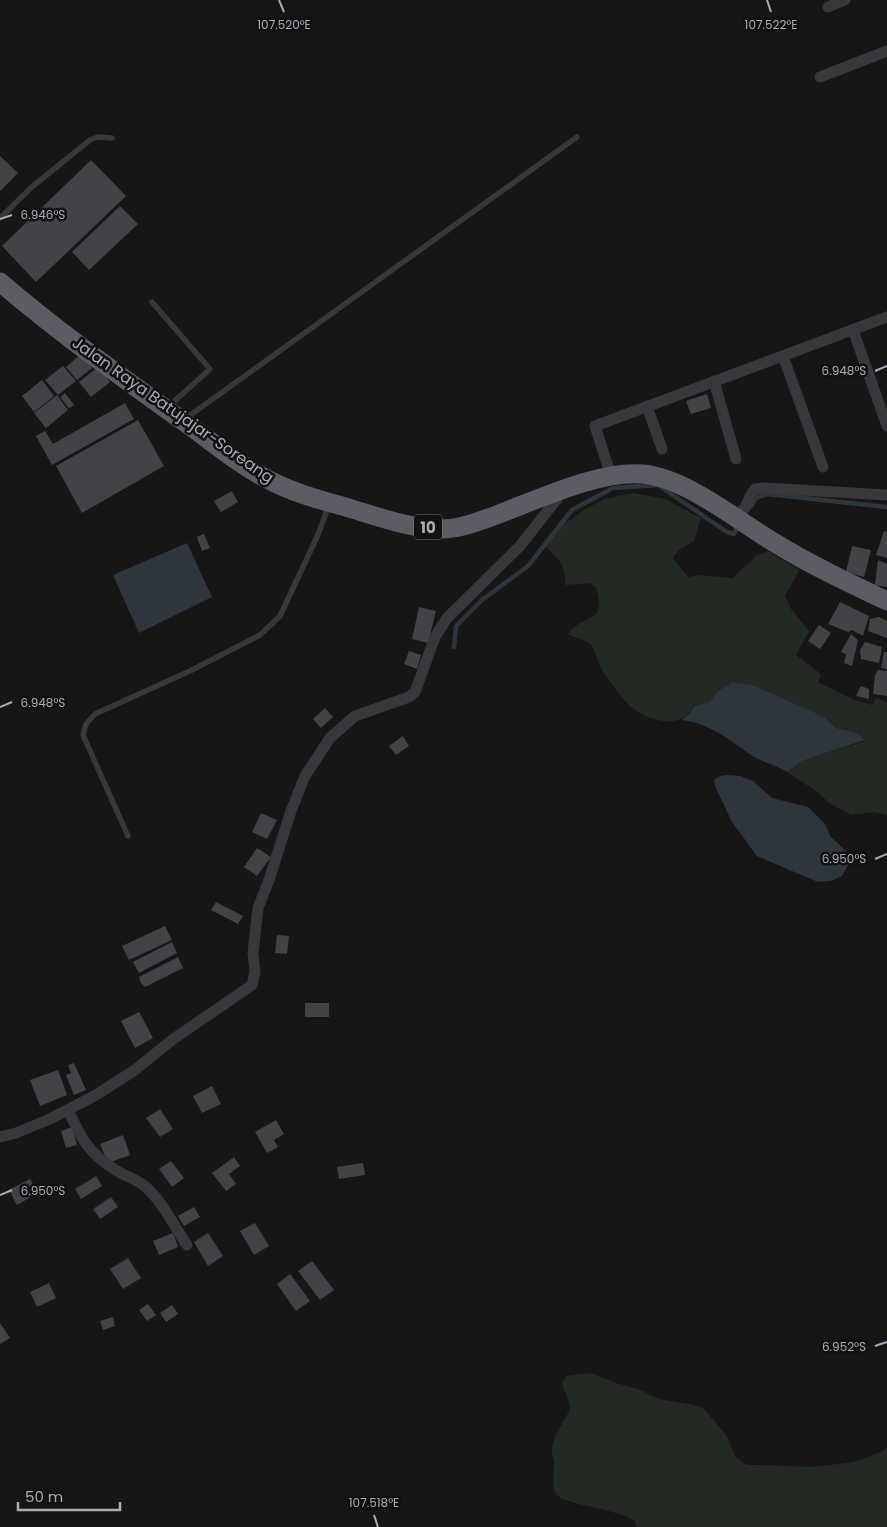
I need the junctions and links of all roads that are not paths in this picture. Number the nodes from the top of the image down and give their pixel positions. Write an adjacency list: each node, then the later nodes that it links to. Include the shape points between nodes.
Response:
1 (845, 0): 2 (street)
2 (828, 7)
3 (887, 51): 4 (street)
4 (820, 77)
5 (577, 137): 16 (lane)
6 (112, 138): 7 (lane, via 90,140 32,186)
7 (0, 218)
8 (0, 282): 15 (highway, Jalan Raya Batujajar-Soreang / 10, via 46,321)
9 (152, 302): 15 (lane, via 210,369)
10 (887, 317): 11 (street)
11 (853, 330): 12 (street); 17 (street)
12 (783, 356): 13 (street); 20 (street)
13 (714, 381): 14 (street); 19 (street)
14 (647, 406): 18 (street); 21 (street, via 595,426)
15 (166, 409): 16 (highway, Jalan Raya Batujajar-Soreang / 10)
16 (183, 421): 24 (highway, Jalan Raya Batujajar-Soreang / 10, via 271,482)
17 (887, 426)
18 (662, 449)
19 (736, 459)
20 (823, 467)
21 (611, 476): 22 (highway, Jalan Raya Batujajar-Soreang / 10); 25 (highway, Jalan Raya Batujajar-Soreang / 10, via 643,474 671,480)
22 (564, 490): 24 (highway, Jalan Raya Batujajar-Soreang / 10, via 486,519 440,529); 28 (street, via 520,546 447,618 435,637 415,692 355,716 330,738 305,776 258,908 252,985 172,1040 135,1070)
23 (887, 495): 25 (street, via 755,489 745,508)
24 (329, 503): 27 (lane, via 317,537 280,616 268,629 190,671 95,714 86,724 83,735)
25 (734, 517): 26 (highway, Jalan Raya Batujajar-Soreang / 10, via 777,544)
26 (887, 601)
27 (128, 836)
28 (68, 1110): 29 (street); 30 (street, via 89,1148 117,1171 148,1189)
29 (0, 1137)
30 (187, 1245)

